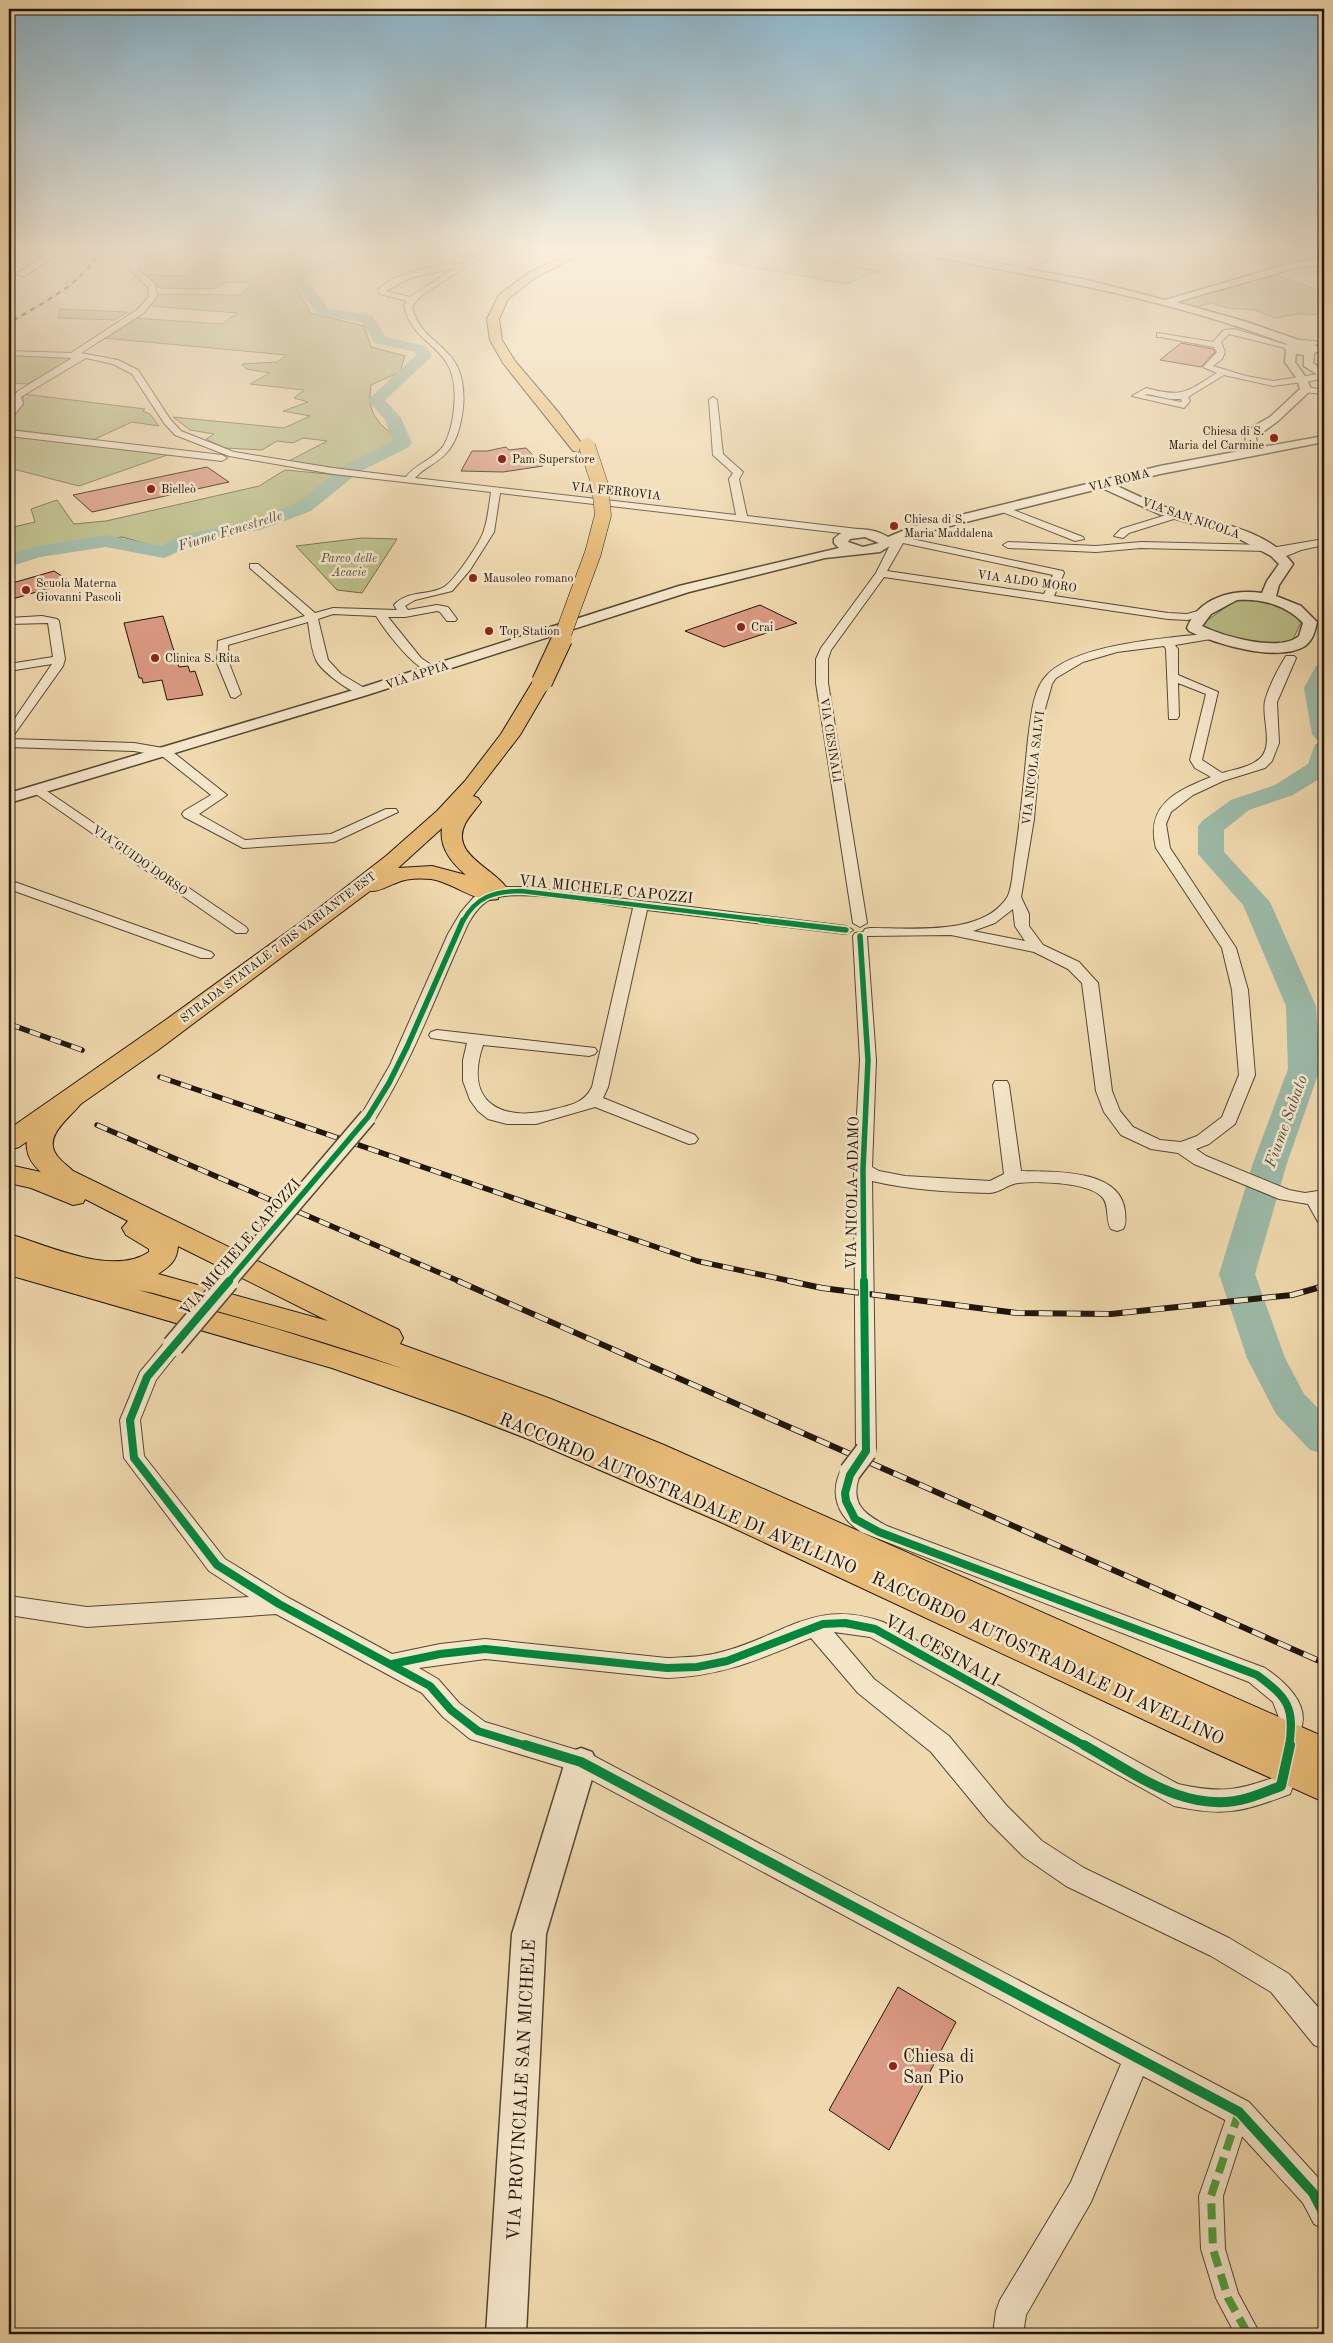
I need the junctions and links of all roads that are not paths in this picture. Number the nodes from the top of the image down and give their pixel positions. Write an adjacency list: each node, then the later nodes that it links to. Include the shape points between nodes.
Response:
1 (70, 360): 16 (street, via 21,393 19,404)
2 (104, 360): 21 (street, via 135,372 178,433 232,454)
3 (450, 360): 22 (street, via 458,371 459,403 451,440)
4 (507, 360): 19 (highway, STRADA STATALE 7 BIS VARIANTE EST)
5 (517, 360): 19 (highway, STRADA STATALE 7 BIS VARIANTE EST, via 570,420)
6 (1215, 360): 9 (street, via 1206,367)
7 (1289, 360): 11 (street)
8 (1310, 360): 10 (street, via 1308,364)
9 (1224, 372): 11 (street, via 1267,382 1282,383); 14 (street)
10 (1324, 377): 11 (street)
11 (1302, 378): 12 (street)
12 (1306, 390): 13 (street); 20 (street, via 1250,436)
13 (1324, 392)
14 (1184, 397): 14 (street, via 1184,405 1176,405 1136,396 1146,391 1172,399)
15 (713, 400): 31 (street, via 718,455 738,472 734,479)
16 (9, 415)
17 (9, 433): 21 (street)
18 (1324, 440): 20 (street, VIA ROMA)
19 (582, 447): 70 (highway, STRADA STATALE 7 BIS VARIANTE EST, via 589,483 588,527)
20 (1250, 452): 27 (street, VIA ROMA)
21 (260, 460): 24 (street, VIA FERROVIA)
22 (434, 464): 23 (street); 25 (street); 26 (street)
23 (418, 469): 24 (street); 25 (street)
24 (380, 477): 25 (street, VIA FERROVIA)
25 (411, 480): 26 (street, VIA FERROVIA)
26 (431, 483): 28 (street, VIA FERROVIA)
27 (1102, 484): 29 (street, VIA ROMA); 30 (street, VIA SAN NICOLA)
28 (496, 490): 31 (street, VIA FERROVIA); 54 (street, via 489,532 466,568 448,589 411,598 400,605)
29 (1002, 509): 34 (street, VIA ROMA); 38 (street)
30 (1176, 515): 40 (street, via 1115,536 1132,538); 43 (street, VIA SAN NICOLA, via 1237,532)
31 (742, 518): 32 (street, VIA FERROVIA)
32 (804, 526): 33 (street, VIA FERROVIA); 36 (street)
33 (870, 534): 34 (street); 34 (street, VIA ROMA); 36 (street, VIA ROMA, via 847,535)
34 (900, 538): 42 (street); 45 (street, VIA CESINALI); 50 (street, via 1058,573)
35 (1095, 538): 38 (street)
36 (841, 541): 41 (street); 44 (street, VIA APPIA)
37 (1324, 542): 43 (street)
38 (1077, 543): 39 (street); 40 (street, via 1096,549)
39 (1008, 545)
40 (1140, 545): 43 (street)
41 (854, 550): 42 (street, VIA APPIA); 44 (street, VIA APPIA)
42 (874, 550): 45 (street)
43 (1272, 551): 48 (street, via 1286,564)
44 (825, 554): 68 (street, VIA APPIA, via 684,589)
45 (888, 561): 47 (street, VIA CESINALI)
46 (254, 566): 56 (street)
47 (881, 573): 50 (street, VIA ALDO MORO); 90 (street, VIA CESINALI, via 841,626 822,659 822,683)
48 (1277, 579): 49 (street); 51 (street, via 1268,592)
49 (1238, 595): 51 (street); 52 (street, via 1221,600)
50 (1048, 598): 58 (street, VIA ALDO MORO)
51 (1269, 599): 55 (street)
52 (1205, 612): 58 (street); 60 (street)
53 (380, 613): 54 (street); 56 (street, via 333,611); 68 (street, via 417,660)
54 (405, 614): 57 (street, via 437,608 444,609)
55 (1317, 614): 62 (street)
56 (312, 616): 71 (street, via 322,661 337,676); 72 (street, via 222,642 223,663)
57 (451, 619)
58 (1172, 620): 60 (street)
59 (9, 621): 66 (street, via 53,620)
60 (1194, 628): 61 (street); 63 (street, via 1176,633)
61 (1213, 636): 63 (street, VIA NICOLA SALVI); 64 (street)
62 (1303, 640): 64 (street, via 1298,644); 65 (street, via 1300,653)
63 (1168, 643): 69 (street, via 1172,649); 83 (street, VIA NICOLA SALVI, via 1116,650 1079,660 1061,668 1046,684 1037,716 1027,819)
64 (1277, 647): 65 (street)
65 (1290, 658): 78 (street, via 1271,702 1274,740 1269,758 1260,765)
66 (59, 659): 67 (street); 74 (street, via 54,672)
67 (9, 667)
68 (432, 670): 71 (street, VIA APPIA)
69 (1173, 678): 73 (street); 78 (street, via 1212,692 1196,760)
70 (535, 682): 77 (highway, STRADA STATALE 7 BIS VARIANTE EST, via 529,707); 100 (highway, STRADA STATALE 7 BIS VARIANTE EST, via 441,802 390,847 275,935 63,1089)
71 (362, 692): 76 (street, VIA APPIA)
72 (235, 694)
73 (1173, 716)
74 (9, 736)
75 (9, 743): 76 (street, via 134,747)
76 (162, 752): 79 (street, VIA APPIA); 81 (street, via 220,795 189,814 243,844 334,838)
77 (486, 769): 84 (highway, via 479,792 453,826 450,839); 86 (highway, STRADA STATALE 7 BIS VARIANTE EST, via 444,815)
78 (1221, 778): 103 (street, via 1191,790 1173,803 1160,821 1159,833 1173,867 1229,948 1240,990 1247,1075 1229,1120 1204,1140)
79 (38, 790): 80 (street, VIA APPIA); 89 (street, VIA GUIDO DORSO)
80 (9, 798)
81 (390, 812)
82 (9, 884): 93 (street)
83 (1015, 896): 87 (street); 88 (street)
84 (488, 898): 85 (street, VIA MICHELE CAPOZZI, via 527,891); 86 (highway, via 470,896 451,877 424,871 396,874); 114 (street, VIA MICHELE CAPOZZI, bridge, via 462,923 391,1079 368,1117 147,1377 130,1420 134,1458 217,1565)
85 (641, 905): 90 (street, VIA MICHELE CAPOZZI); 98 (street, via 600,1087)
86 (330, 910): 99 (highway, STRADA STATALE 7 BIS VARIANTE EST)
87 (1001, 912): 88 (street); 91 (street, via 969,927)
88 (1022, 921): 92 (street, via 1022,926)
89 (241, 930)
90 (859, 930): 91 (street, VIA MICHELE CAPOZZI); 104 (street, VIA NICOLA ADAMO, via 868,1060)
91 (948, 931): 92 (street)
92 (1038, 948): 103 (street, via 1069,961 1083,971 1090,983 1104,1091 1112,1112 1127,1131 1139,1138 1157,1145)
93 (206, 955)
94 (437, 1035): 95 (street)
95 (476, 1039): 96 (street); 98 (street, via 471,1064 473,1093 482,1108 494,1115 510,1120 532,1120 576,1109)
96 (589, 1051)
97 (1001, 1085): 106 (street)
98 (592, 1100): 101 (street)
99 (70, 1101): 102 (highway, STRADA STATALE 7 BIS VARIANTE EST); 113 (highway, via 47,1124 39,1141 43,1158 63,1177 374,1331 402,1346)
100 (9, 1124)
101 (689, 1139)
102 (9, 1141)
103 (1182, 1148): 107 (street, via 1215,1167 1285,1196)
104 (862, 1168): 106 (street, via 874,1176 904,1182 992,1187); 118 (street, VIA NICOLA ADAMO, bridge, via 866,1451 850,1472 845,1488 846,1506 856,1520 880,1532 1257,1675 1280,1692 1290,1707)
105 (9, 1174): 112 (highway, via 39,1180 164,1245 163,1256 152,1265)
106 (1013, 1177): 109 (street, via 1060,1178 1096,1184 1110,1194 1115,1204)
107 (1319, 1197): 108 (street)
108 (1324, 1218)
109 (1117, 1225)
110 (9, 1244): 112 (highway, RACCORDO AUTOSTRADALE DI AVELLINO)
111 (9, 1266): 121 (highway, RACCORDO AUTOSTRADALE DI AVELLINO, via 345,1360 539,1430 804,1546)
112 (102, 1270): 113 (highway, RACCORDO AUTOSTRADALE DI AVELLINO, via 251,1309)
113 (423, 1364): 119 (highway, RACCORDO AUTOSTRADALE DI AVELLINO, via 557,1414 662,1458)
114 (279, 1604): 115 (street, via 86,1617); 117 (street, VIA MICHELE CAPOZZI)
115 (9, 1606)
116 (815, 1626): 117 (street, VIA CESINALI, via 727,1661 697,1667 667,1668 485,1650 440,1654); 122 (street, VIA CESINALI, via 846,1622 875,1629 1174,1795 1207,1802 1248,1799); 123 (street, via 866,1686 940,1744 997,1813 1033,1850 1075,1876 1220,1947 1280,1984)
117 (392, 1664): 120 (street, VIA MICHELE CAPOZZI, via 430,1686 451,1710 478,1731)
118 (1292, 1723)
119 (1324, 1755)
120 (581, 1762): 124 (street, VIA MICHELE CAPOZZI); 127 (street, VIA PROVINCIALE SAN MICHELE, via 529,1934)
121 (1324, 1784)
122 (1281, 1786)
123 (1324, 2035)
124 (1137, 2058): 125 (street, VIA MICHELE CAPOZZI); 128 (street, via 1081,2192 1010,2311)
125 (1239, 2112): 126 (street, VIA MICHELE CAPOZZI, via 1314,2193); 129 (street, via 1211,2196 1213,2249 1228,2298)
126 (1324, 2214)
127 (506, 2334)
128 (1008, 2334)
129 (1248, 2334)

